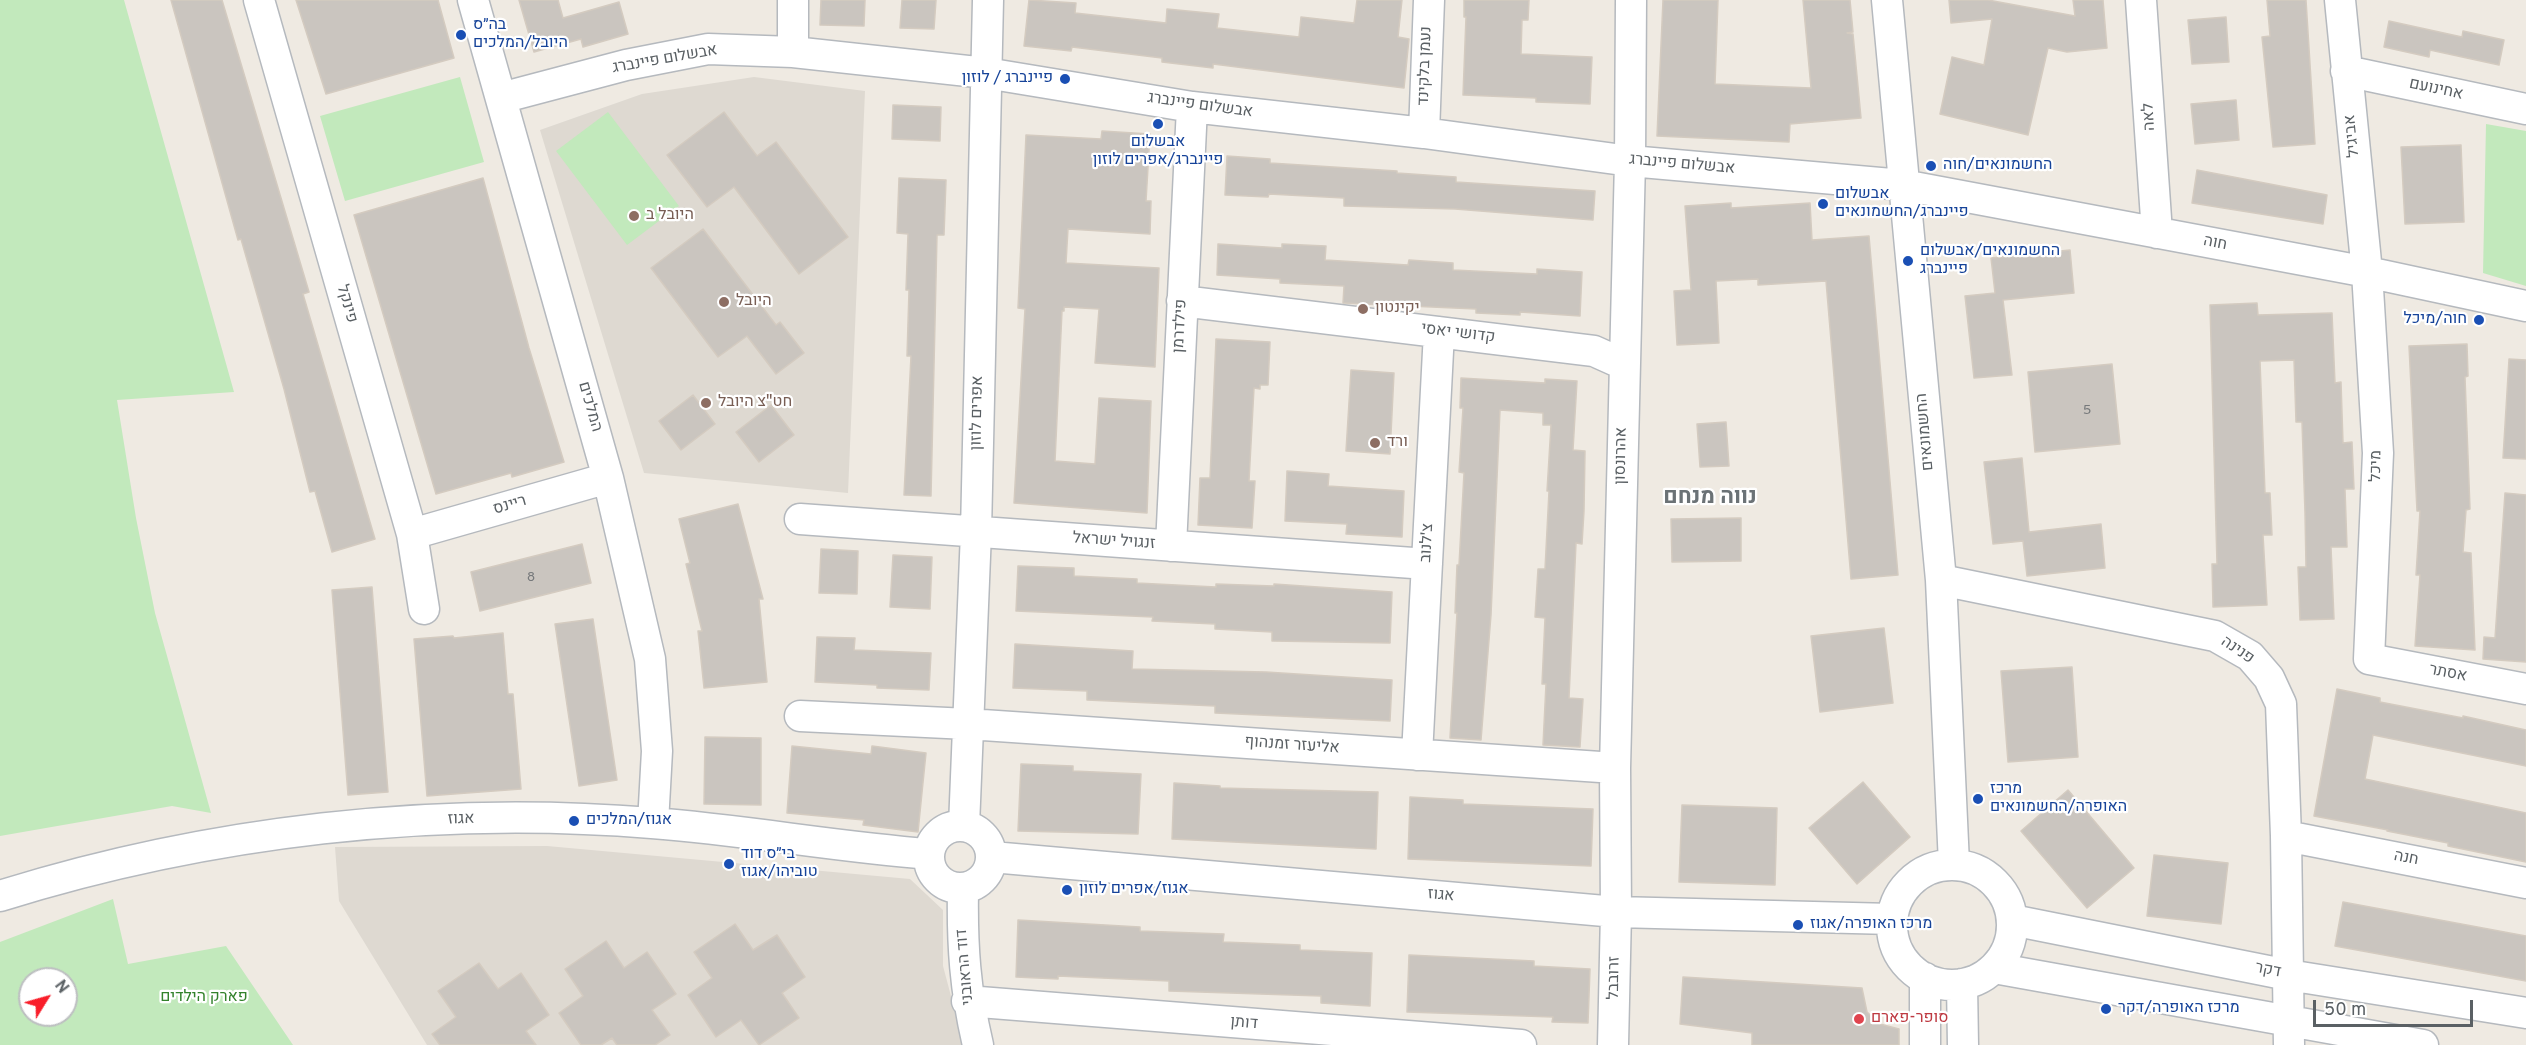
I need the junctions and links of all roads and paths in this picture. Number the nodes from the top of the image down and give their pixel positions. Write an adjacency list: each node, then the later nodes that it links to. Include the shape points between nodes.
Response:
1 (259, 0): 28 (street, פינקל)
2 (473, 0): 13 (street, המלכים)
3 (793, 0): 10 (street)
4 (988, 0): 12 (street, אפרים לוזון)
5 (1429, 0): 16 (street, נעמן בלקינד)
6 (1631, 0): 17 (street, אהרונסון)
7 (1887, 0): 18 (street, החשמונאים)
8 (2141, 0): 19 (street, לאה)
9 (2340, 0): 11 (street, אביגיל)
10 (793, 52): 12 (street, אבשלום פיינברג); 13 (street, אבשלום פיינברג, via 708,49 626,65)
11 (2346, 70): 15 (street, אחינועם); 20 (street, אביגיל)
12 (986, 73): 14 (street, אבשלום פיינברג); 27 (street, אפרים לוזון)
13 (501, 98): 25 (street, המלכים)
14 (1192, 107): 16 (street, אבשלום פיינברג); 21 (street, פילדרמן)
15 (2526, 110)
16 (1424, 133): 17 (street, אבשלום פיינברג)
17 (1630, 161): 18 (street, אבשלום פיינברג); 24 (street, אהרונסון)
18 (1903, 185): 19 (street, חוה); 31 (street, החשמונאים)
19 (2157, 233): 20 (street, חוה)
20 (2367, 272): 22 (street, חוה); 33 (street, מיכל, via 2378,453)
21 (1182, 301): 23 (street, קדושי יאסי); 29 (street, פילדרמן)
22 (2526, 306)
23 (1439, 332): 24 (street, קדושי יאסי, via 1594,351); 30 (street, צ'לנוב)
24 (1623, 364): 38 (street, אהרונסון)
25 (608, 478): 28 (street, ריינס); 39 (street, המלכים, via 650,659 657,752)
26 (800, 519): 27 (street, זנגויל ישראל)
27 (976, 532): 29 (street, זנגויל ישראל); 36 (street, אפרים לוזון)
28 (412, 534): 32 (street, פינקל)
29 (1171, 546): 30 (street, זנגויל ישראל)
30 (1427, 564): 37 (street, צ'לנוב)
31 (1941, 580): 41 (street, פנינה, via 2215,636 2250,656 2269,678 2281,704); 44 (street, החשמונאים)
32 (424, 609)
33 (2369, 659): 34 (street, אסתר)
34 (2526, 689)
35 (800, 716): 36 (street, אליעזר זמנהוף)
36 (968, 724): 37 (street, אליעזר זמנהוף); 40 (street, אפרים לוזון)
37 (1417, 755): 38 (street, אליעזר זמנהוף)
38 (1615, 768): 48 (street, אהרונסון)
39 (653, 823): 42 (street, אגוז); 47 (street, אגוז, via 556,818 374,822 226,841 46,881)
40 (964, 826): 42 (street, via 943,830 933,840); 43 (street, via 984,836)
41 (2286, 836): 45 (street, חנה); 52 (street, פנינה)
42 (928, 854): 46 (street, via 938,879)
43 (992, 856): 46 (street, via 987,875); 48 (street, אגוז)
44 (1954, 864): 49 (street, via 1924,871 1912,879 1899,897); 50 (street, via 1987,876 2008,903)
45 (2526, 883)
46 (963, 889): 55 (street, דוד הראובני)
47 (0, 896)
48 (1616, 912): 49 (street, אגוז); 61 (street, זרובבל)
49 (1892, 919): 53 (street, via 1899,954)
50 (2012, 920): 51 (street, via 2011,938); 52 (street, דקר)
51 (1994, 968): 54 (street); 57 (street)
52 (2288, 975): 56 (street, דקר); 57 (street, פנינה)
53 (1925, 978): 54 (street, via 1937,983); 62 (street)
54 (1962, 984): 63 (street)
55 (967, 1001): 58 (street, דותן); 59 (street, דוד הראובני)
56 (2526, 1013)
57 (2289, 1033): 64 (street)
58 (1414, 1041): 60 (street, דותן)
59 (978, 1045)
60 (1521, 1045)
61 (1613, 1045)
62 (1925, 1045)
63 (1963, 1045)
64 (2423, 1045)

